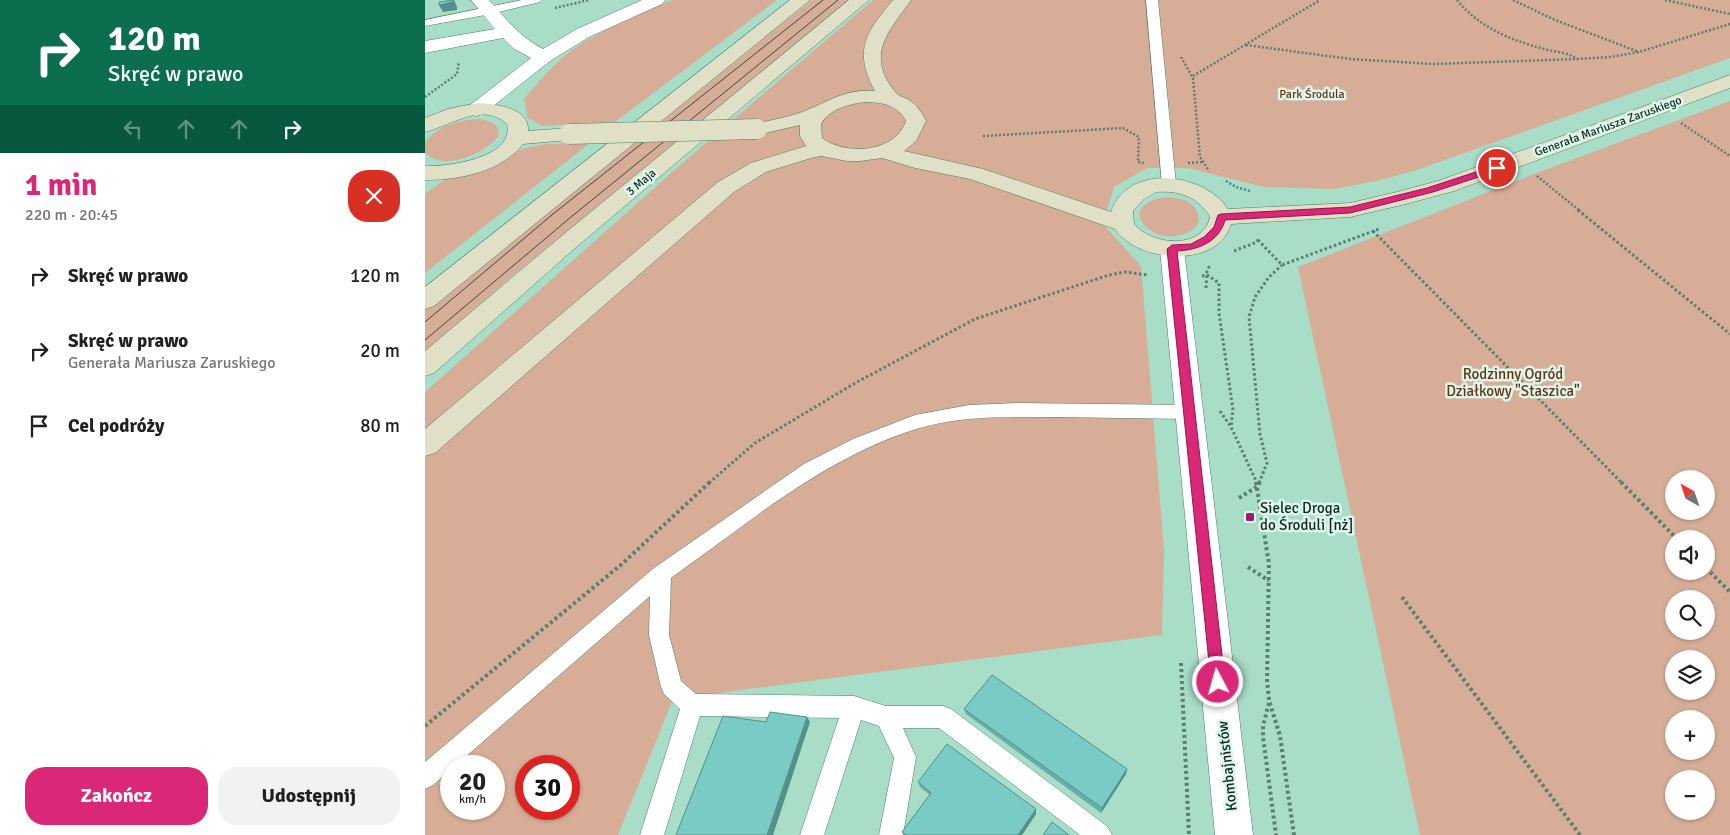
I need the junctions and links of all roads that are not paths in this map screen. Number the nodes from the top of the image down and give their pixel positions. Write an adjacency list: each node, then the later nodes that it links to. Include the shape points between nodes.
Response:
1 (536, 0): 7 (lane)
2 (657, 0): 11 (street, via 583,33)
3 (801, 0): 33 (street)
4 (860, 0): 34 (street, 3 Maja, via 566,244)
5 (902, 0): 13 (street, via 874,39 872,58)
6 (1152, 0): 26 (lane)
7 (485, 6): 8 (lane); 9 (street)
8 (425, 23)
9 (507, 32): 10 (street); 11 (street)
10 (425, 47)
11 (543, 57): 14 (street); 16 (street, via 526,76)
12 (1730, 81): 30 (street, Generała Mariusza Zaruskiego, via 1446,186 1398,200 1350,210)
13 (889, 98): 15 (street, via 851,98); 19 (street, via 913,112 916,121)
14 (476, 110): 16 (street); 17 (street, via 446,116)
15 (822, 110): 18 (street, via 801,119); 21 (street, via 812,119 810,128)
16 (504, 113): 20 (street, via 514,119 518,127)
17 (425, 126)
18 (757, 129): 20 (street, bridge); 21 (street)
19 (912, 132): 22 (street, via 906,140); 25 (street)
20 (517, 138): 24 (street, via 505,151 487,162)
21 (817, 143): 22 (street, via 852,155); 36 (street, via 810,151 756,169 727,186)
22 (883, 152): 25 (street)
23 (425, 173): 24 (street)
24 (448, 173): 27 (street)
25 (975, 174): 28 (street)
26 (1169, 185): 29 (street, via 1151,186); 30 (street, via 1203,194 1216,206)
27 (425, 186)
28 (1022, 191): 29 (street); 31 (street)
29 (1128, 199): 31 (street, via 1120,215)
30 (1221, 217): 32 (street, via 1218,229 1207,239 1193,247)
31 (1122, 224): 32 (street, via 1138,240)
32 (1172, 249): 35 (street, Kombajnistów)
33 (425, 300)
34 (425, 366)
35 (1189, 412): 37 (lane, via 1017,410 969,412 915,422 859,444 810,469); 46 (street, Kombajnistów)
36 (425, 445)
37 (661, 574): 38 (lane, via 659,635 672,687); 41 (lane)
38 (692, 705): 39 (lane); 42 (lane)
39 (854, 707): 40 (lane); 43 (lane)
40 (886, 717): 44 (lane, via 905,758); 45 (lane, via 943,717)
41 (425, 777)
42 (652, 835)
43 (812, 835)
44 (891, 835)
45 (1100, 835)
46 (1234, 835)

